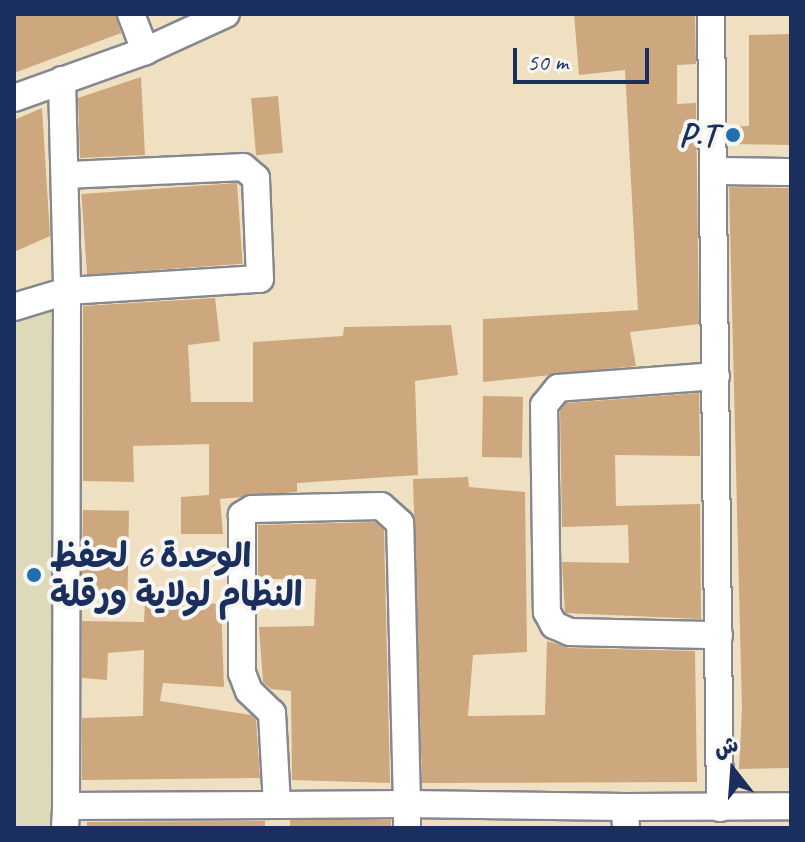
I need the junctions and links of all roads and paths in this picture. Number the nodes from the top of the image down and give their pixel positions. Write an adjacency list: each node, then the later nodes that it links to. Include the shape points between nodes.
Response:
1 (131, 14): 4 (street)
2 (226, 14): 4 (street)
3 (711, 14): 7 (street)
4 (145, 51): 5 (street)
5 (62, 80): 6 (street); 9 (street)
6 (14, 98)
7 (715, 171): 8 (street); 12 (street)
8 (791, 172)
9 (66, 175): 10 (street); 10 (street, via 243,167 256,178 262,272 252,284)
10 (67, 291): 11 (street); 18 (street)
11 (14, 307)
12 (716, 376): 13 (street); 13 (street, via 558,388 544,405 547,612 554,625 570,632)
13 (719, 635): 16 (street)
14 (277, 805): 17 (street); 17 (street, via 272,713 249,691 242,673 242,515 252,509 381,506 400,523); 18 (street)
15 (791, 806): 16 (street)
16 (720, 808): 19 (street)
17 (407, 816): 19 (street)
18 (66, 817)
19 (626, 818)

